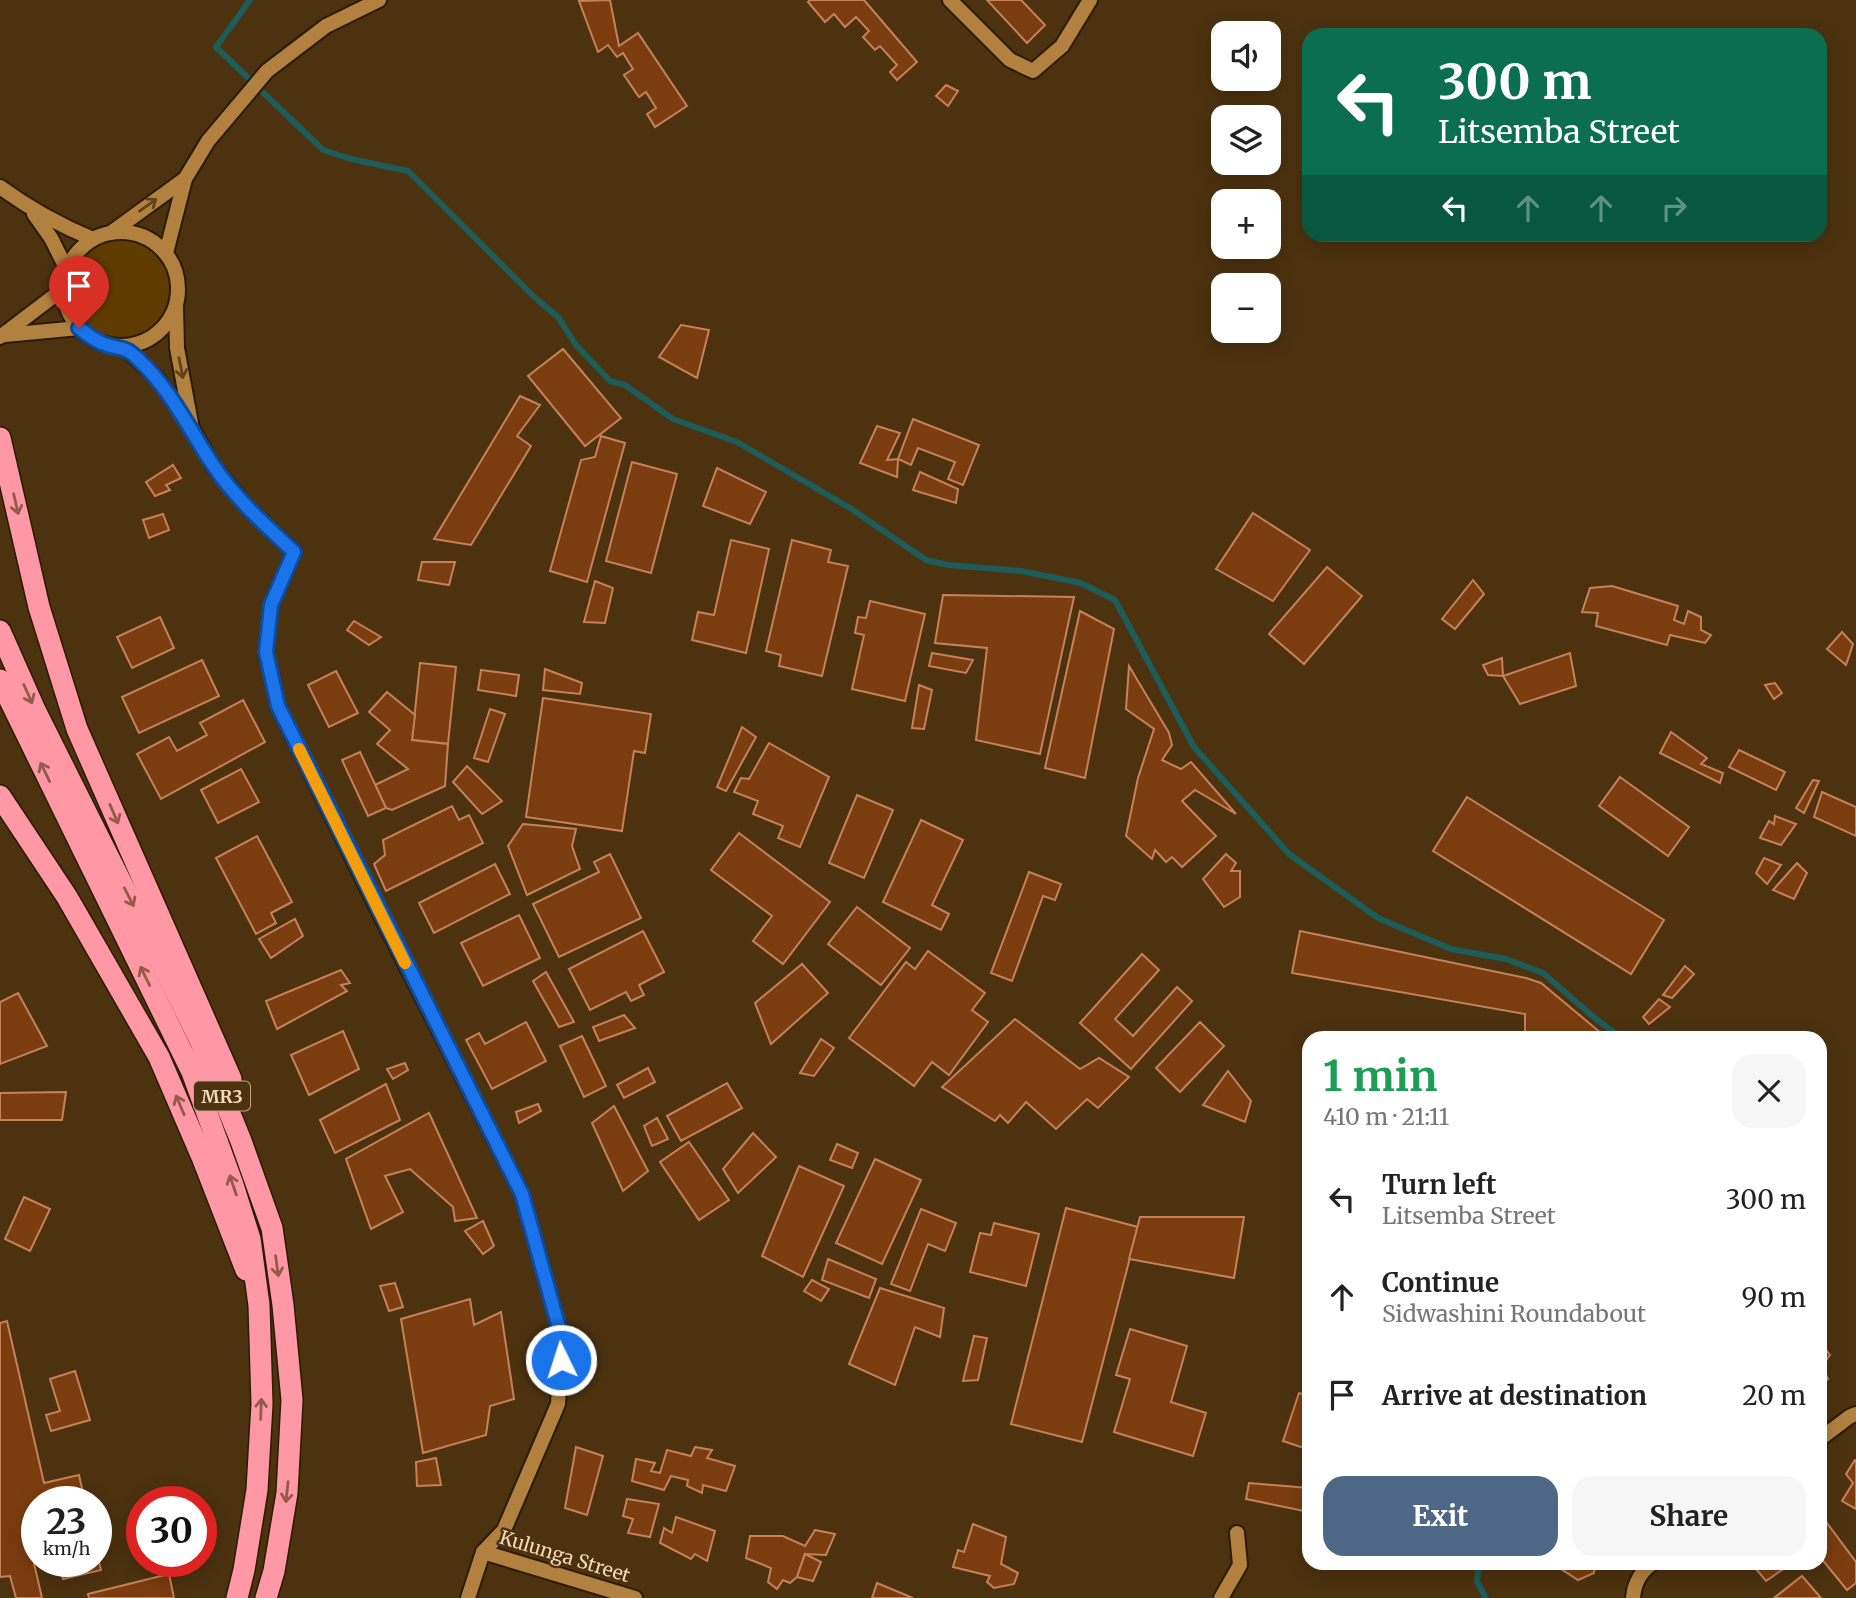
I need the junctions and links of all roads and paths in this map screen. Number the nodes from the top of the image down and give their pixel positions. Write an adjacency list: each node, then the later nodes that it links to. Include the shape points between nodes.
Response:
1 (379, 0): 4 (street, via 326,26 267,71 208,141)
2 (950, 0): 3 (street, via 1010,60 1033,71 1062,46)
3 (1090, 0)
4 (186, 179): 7 (street, one-way to 4); 9 (street)
5 (0, 187): 6 (street)
6 (30, 209): 8 (street); 10 (street)
7 (112, 232): 8 (street); 9 (street, via 132,233)
8 (93, 239): 10 (street, via 77,252)
9 (166, 253): 12 (street, via 179,288)
10 (67, 270): 11 (street)
11 (64, 289): 13 (street, via 65,303); 14 (street)
12 (176, 307): 15 (street, via 157,335); 16 (street, one-way to 16, via 177,348)
13 (79, 328): 14 (street); 15 (street, via 92,339)
14 (2, 336)
15 (124, 347): 16 (street, via 157,378)
16 (192, 428): 26 (street, via 213,466 294,552 271,605 267,640 278,706 522,1194 562,1339 558,1404 504,1530)
17 (0, 438): 21 (highway, one-way to 21, via 39,607 77,729 227,1068 258,1149)
18 (0, 631): 21 (highway, MR3, one-way to 21, via 200,1040)
19 (0, 680): 22 (highway, MR3, one-way to 19, via 250,1239 192,1072)
20 (0, 796): 22 (highway, one-way to 20, via 159,1057 67,897)
21 (272, 1228): 29 (highway, MR3, one-way to 29, via 292,1400 287,1493)
22 (259, 1305): 28 (highway, MR3, one-way to 22, via 257,1490 262,1404)
23 (1856, 1414): 24 (street)
24 (1827, 1434)
25 (1237, 1534): 32 (street, via 1240,1565)
26 (483, 1552): 30 (street); 31 (street, Kulunga Street)
27 (1644, 1570): 33 (street)
28 (237, 1598)
29 (266, 1598)
30 (468, 1598)
31 (635, 1598)
32 (1221, 1598)
33 (1633, 1598)

